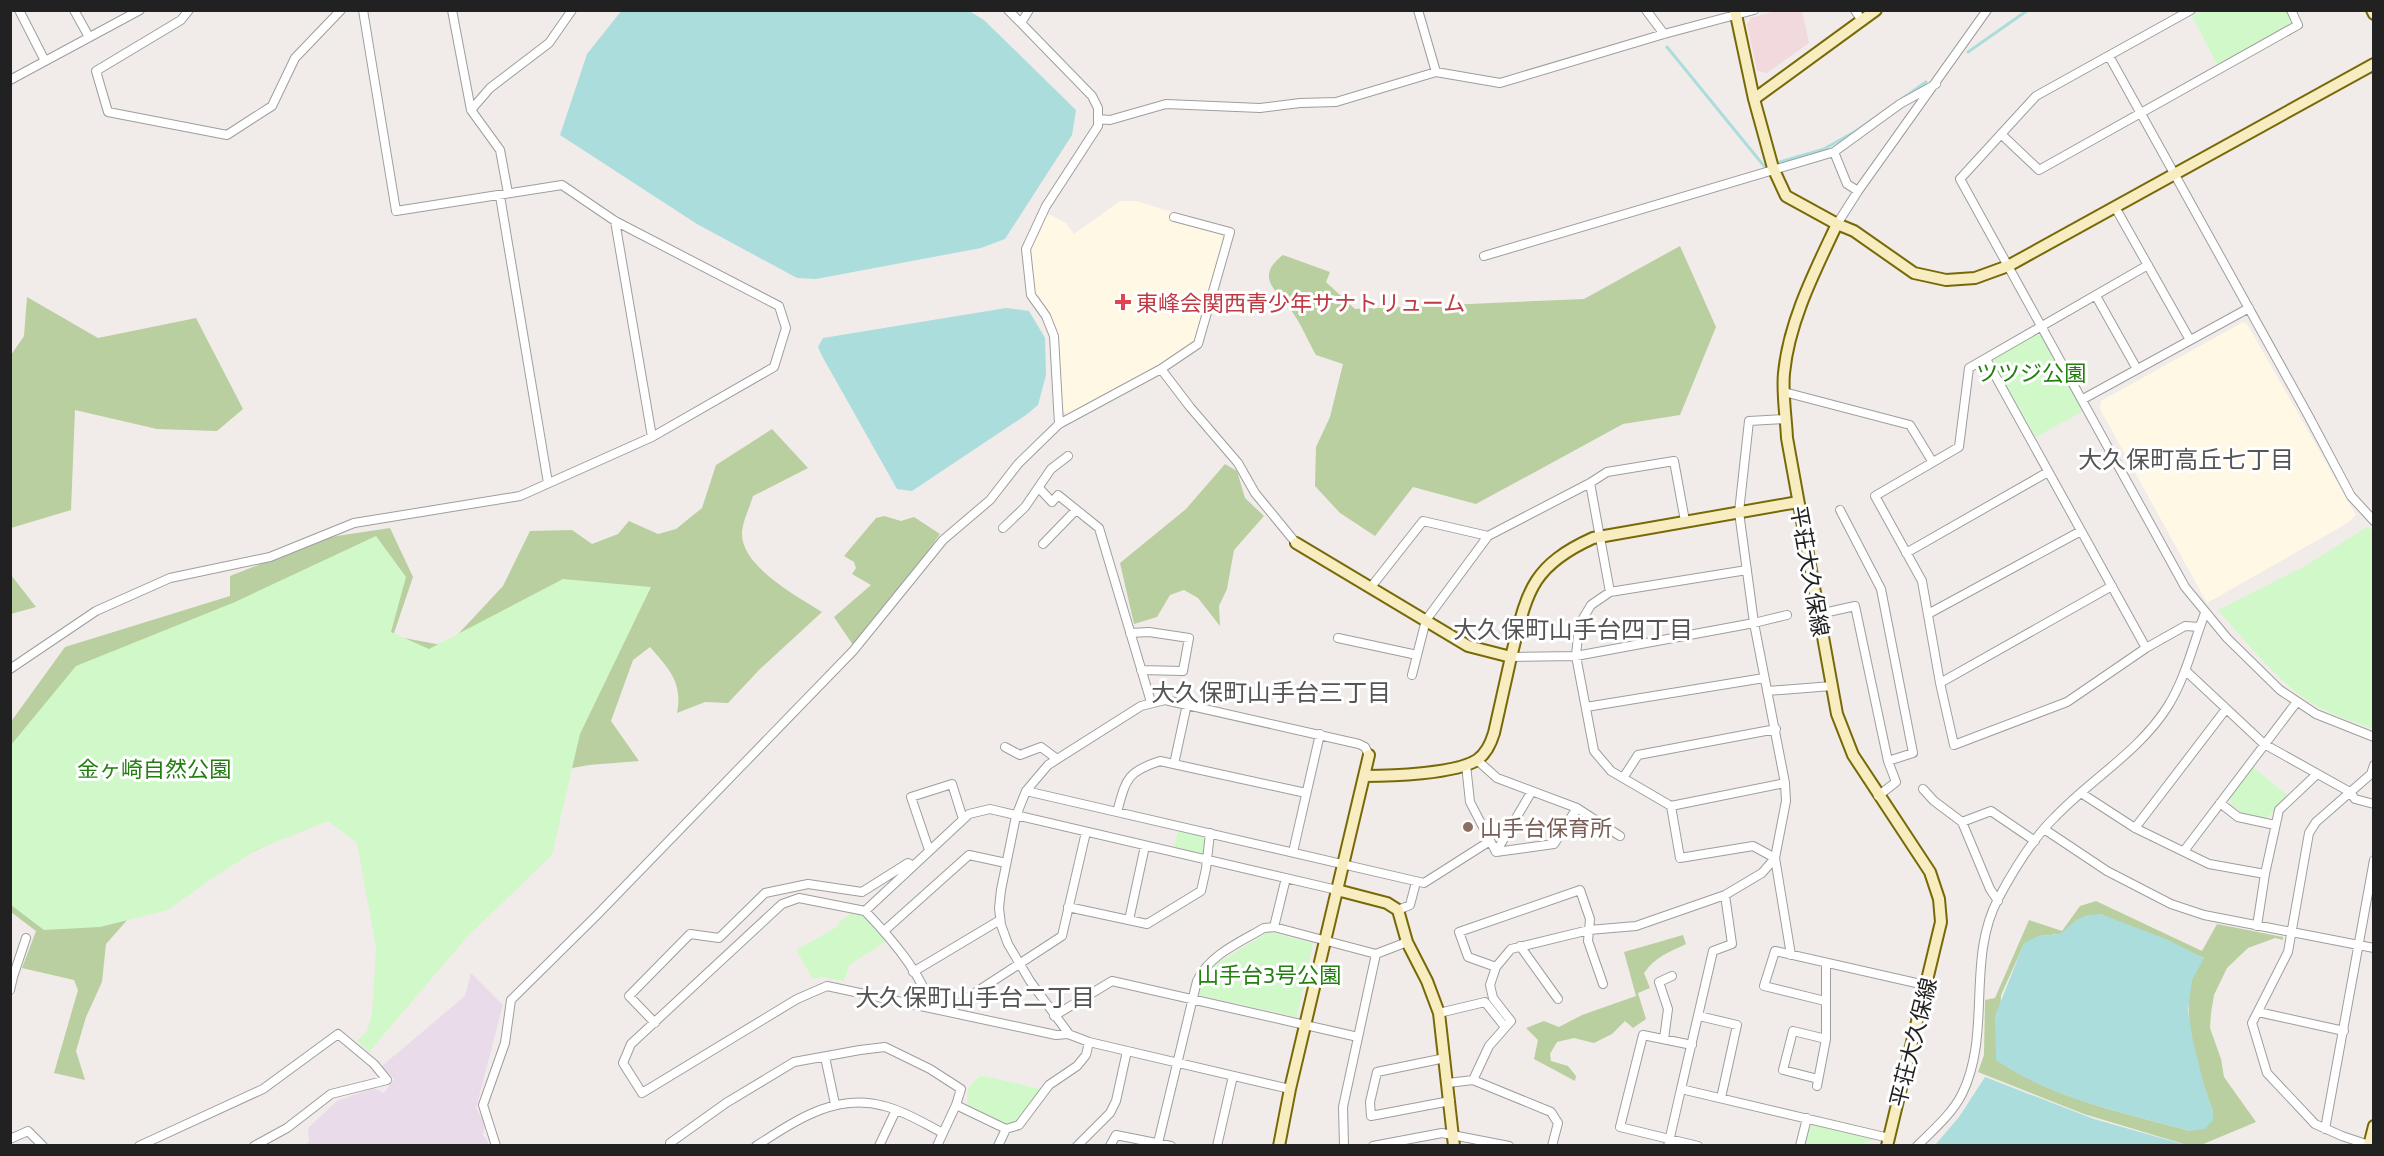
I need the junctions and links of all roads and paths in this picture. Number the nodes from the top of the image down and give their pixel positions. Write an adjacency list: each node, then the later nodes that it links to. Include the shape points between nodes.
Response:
1 (19, 10): 26 (street)
2 (74, 10): 24 (street)
3 (140, 10): 19 (street)
4 (189, 10): 5 (street, via 172,26 96,71 108,112 227,135 272,106 295,58)
5 (341, 10)
6 (363, 10): 40 (street, via 396,212)
7 (453, 10): 32 (street)
8 (572, 10): 32 (street, via 549,43 490,88)
9 (1008, 10): 22 (street)
10 (1029, 10): 22 (street)
11 (1418, 10): 28 (street)
12 (1646, 10): 23 (street)
13 (1754, 10): 20 (street)
14 (1855, 10): 21 (street)
15 (1876, 10): 21 (street)
16 (1987, 10): 30 (street)
17 (2191, 10): 25 (street)
18 (2291, 10): 33 (street, via 2298,25)
19 (128, 13): 24 (street)
20 (1736, 13): 23 (street); 31 (street)
21 (1862, 21): 31 (street)
22 (1021, 23): 34 (street, via 1092,96)
23 (1664, 33): 28 (street, via 1500,82)
24 (89, 37): 26 (street)
25 (2109, 56): 33 (street); 35 (street, via 2036,96)
26 (45, 61): 29 (street)
27 (2373, 64): 38 (street)
28 (1436, 72): 34 (street, via 1336,102 1260,108 1166,104 1110,120)
29 (10, 80)
30 (1936, 84): 36 (street, via 1900,104); 39 (street)
31 (1754, 99): 37 (street)
32 (471, 110): 40 (street, via 500,150)
33 (2139, 113): 35 (street, via 2039,170); 38 (street)
34 (1098, 119): 58 (street, via 1098,126 1046,206 1026,249 1031,295 1054,336)
35 (2001, 134): 47 (street, via 1960,179)
36 (1834, 152): 37 (street); 39 (street, via 1847,184)
37 (1773, 168): 44 (street, via 1786,196); 45 (street)
38 (2175, 175): 41 (street); 49 (street)
39 (1858, 191): 44 (street)
40 (504, 194): 43 (street, via 562,185); 63 (street)
41 (2115, 207): 46 (street); 47 (street)
42 (1174, 217): 53 (street, via 1230,232 1198,344)
43 (615, 221): 59 (street); 59 (street, via 779,306 786,328 774,367)
44 (1837, 224): 47 (street, via 1854,231 1914,273 1946,280 1976,278); 55 (street, 平荘大久保線, via 1795,323 1784,372)
45 (1484, 256)
46 (2148, 265): 48 (street); 51 (street)
47 (2008, 266): 50 (street)
48 (2096, 296): 50 (street); 54 (street)
49 (2249, 308): 51 (street); 71 (street, via 2351,496)
50 (2043, 327): 52 (street); 56 (street)
51 (2190, 340): 54 (street)
52 (1986, 359): 61 (street, via 1969,368 1959,447); 62 (street)
53 (1161, 369): 58 (street); 76 (street, via 1238,463 1255,493)
54 (2137, 369): 56 (street)
55 (1784, 392): 57 (street, 平荘大久保線); 61 (street, via 1910,425)
56 (2083, 399): 83 (street, via 2185,587)
57 (1786, 419): 66 (street, 平荘大久保線); 69 (street, via 1749,422)
58 (1059, 424): 238 (street, via 1018,464 990,500 943,540 844,660 511,1000 506,1043 483,1106)
59 (652, 437): 63 (street)
60 (1068, 456): 65 (street, via 1051,469)
61 (1932, 461): 78 (street, via 1875,496)
62 (2048, 472): 73 (street); 78 (street)
63 (548, 483): 96 (street, via 520,496 354,523 270,557 170,578 96,611)
64 (1590, 483): 70 (street, via 1607,472 1674,461); 74 (street); 75 (street)
65 (1039, 488): 67 (street, via 1052,502 1058,495); 72 (street)
66 (1798, 502): 69 (street); 84 (street, 平荘大久保線)
67 (1076, 510): 77 (street); 90 (street, via 1099,528)
68 (1840, 510): 117 (street, via 1881,589 1914,753)
69 (1739, 512): 70 (street); 79 (street)
70 (1685, 521): 75 (street)
71 (2373, 521)
72 (1002, 528)
73 (2081, 531): 80 (street); 85 (street)
74 (1488, 536): 81 (street, via 1423,521); 87 (street)
75 (1600, 536): 82 (street); 95 (street, via 1567,549 1539,577 1526,598)
76 (1296, 543): 81 (street)
77 (1043, 544)
78 (1906, 553): 85 (street, via 1922,581)
79 (1747, 570): 82 (street); 88 (street)
80 (2112, 586): 92 (street); 101 (street)
81 (1371, 587): 87 (street)
82 (1610, 592): 94 (street, via 1591,605 1579,625)
83 (2205, 613): 89 (street); 105 (street)
84 (1819, 614): 102 (street, 平荘大久保線); 117 (street, via 1855,606)
85 (1928, 614): 101 (street)
86 (1787, 615): 88 (street)
87 (1426, 621): 93 (street); 95 (street, via 1468,646)
88 (1754, 623): 94 (street); 100 (street)
89 (2200, 627): 92 (street, via 2185,626); 98 (street)
90 (1130, 633): 97 (street); 97 (street, via 1189,638 1183,671)
91 (1338, 638): 93 (street)
92 (2146, 648): 101 (street, via 2067,702 1954,745)
93 (1417, 655): 99 (street)
94 (1576, 656): 95 (street); 107 (street)
95 (1511, 657): 116 (street, via 1494,733)
96 (10, 669)
97 (1141, 670): 104 (street)
98 (2186, 671): 108 (street); 130 (street, via 2167,707 2133,748)
99 (1412, 675)
100 (1764, 678): 103 (street); 107 (street)
101 (1940, 683)
102 (1832, 686): 103 (street); 131 (street, 平荘大久保線, via 1837,714 1854,755)
103 (1767, 691): 109 (street)
104 (1151, 702): 106 (street); 115 (street)
105 (2296, 703): 111 (street); 112 (street)
106 (1187, 704): 110 (street); 118 (street)
107 (1586, 707): 123 (street, via 1594,751 1611,771)
108 (2226, 709): 112 (street); 141 (street)
109 (1776, 729): 123 (street, via 1638,754); 124 (street)
110 (1320, 734): 114 (street, via 1359,744); 129 (street)
111 (2373, 737)
112 (2264, 744): 121 (street); 132 (street)
113 (1005, 747): 115 (street, via 1020,755 1041,747)
114 (1369, 755): 122 (street)
115 (1057, 759): 126 (street)
116 (1477, 760): 119 (street); 127 (street, via 1497,778)
117 (1888, 761): 131 (street, via 1896,782)
118 (1174, 764): 129 (street); 136 (street, via 1160,761 1140,767 1125,782)
119 (1466, 765): 122 (street); 146 (street, via 1470,802)
120 (2373, 765): 128 (street, via 2371,774)
121 (2317, 774): 128 (street); 140 (street, via 2279,810)
122 (1364, 776): 157 (street)
123 (1623, 778): 134 (street)
124 (1785, 783): 134 (street); 153 (street, via 1786,801)
125 (1923, 789): 139 (street)
126 (1026, 791): 136 (street); 137 (street)
127 (1532, 791): 135 (street); 152 (street)
128 (2350, 792): 133 (street, via 2355,799); 174 (street, via 2309,832)
129 (1306, 793): 151 (street)
130 (2081, 793): 141 (street); 142 (street)
131 (1878, 796): 189 (street, 平荘大久保線, via 1930,872 1939,899 1941,922)
132 (2220, 803): 140 (street, via 2238,817); 150 (street)
133 (2373, 804)
134 (1671, 806): 153 (street, via 1680,858 1754,846)
135 (1577, 808): 145 (street); 152 (street, via 1554,844)
136 (1117, 812): 144 (street)
137 (1016, 816): 138 (street, via 990,810); 143 (street); 156 (street)
138 (963, 819): 149 (street); 149 (street, via 952,784 911,797)
139 (1962, 822): 147 (street, via 1991,811); 164 (street)
140 (2275, 825): 159 (street)
141 (2135, 828): 150 (street)
142 (2044, 829): 147 (street); 170 (street, via 2107,871 2171,904)
143 (1086, 832): 148 (street); 165 (street)
144 (1210, 834): 151 (street); 154 (street)
145 (1620, 836)
146 (1490, 841): 152 (street); 161 (street, via 1424,883)
147 (2035, 841): 164 (street)
148 (1145, 846): 154 (street); 169 (street)
149 (929, 850): 158 (street)
150 (2184, 851): 159 (street, via 2209,864)
151 (1293, 852): 157 (street)
152 (1496, 852)
153 (1775, 858): 163 (street, via 1762,873); 182 (street)
154 (1206, 859): 160 (street); 169 (street, via 1201,891 1147,924)
155 (2373, 860): 178 (street)
156 (1006, 863): 168 (street); 173 (street, via 969,855)
157 (1343, 864): 161 (street); 162 (street)
158 (913, 866): 166 (street); 200 (street, via 908,863 861,892 808,884 765,893 719,938 690,934 629,996)
159 (2265, 874): 170 (street)
160 (1286, 878): 162 (street); 171 (street)
161 (1416, 882): 167 (street, via 1410,905)
162 (1337, 890): 167 (street, via 1387,903); 176 (street)
163 (1725, 895): 172 (street, via 1636,926); 199 (street, via 1732,944 1713,951)
164 (1998, 901): 256 (street, via 1979,970 1975,1057 1962,1095)
165 (1068, 907): 169 (street); 183 (street, via 1062,936)
166 (865, 910): 173 (street); 200 (street, via 799,898 782,904)
167 (1398, 910): 177 (street)
168 (1000, 920): 183 (street); 186 (street)
169 (1129, 920)
170 (2257, 926): 174 (street)
171 (1274, 927): 176 (street); 191 (street, via 1264,928 1211,960 1202,969)
172 (1589, 930): 179 (street); 185 (street, via 1590,919 1580,890 1459,932 1468,957); 188 (street, via 1588,941)
173 (884, 931): 186 (street)
174 (2292, 932): 178 (street); 196 (street, via 2288,952)
175 (26, 938): 190 (street)
176 (1325, 941): 181 (street); 201 (street)
177 (1407, 942): 181 (street); 197 (street)
178 (2359, 945): 180 (street); 203 (street)
179 (1520, 946): 185 (street, via 1511,949); 192 (street)
180 (2373, 948)
181 (1376, 954): 205 (street)
182 (1791, 955): 184 (street); 193 (street, via 1774,951 1764,986)
183 (1020, 963): 195 (street); 198 (street)
184 (1826, 963): 189 (street); 193 (street)
185 (1496, 967): 202 (street, via 1490,985 1493,998 1511,1021)
186 (913, 972): 194 (street, via 928,995)
187 (1671, 976): 207 (street, via 1659,982 1668,1009)
188 (1603, 984)
189 (1925, 985): 232 (street, 平荘大久保線)
190 (10, 990)
191 (1192, 999): 198 (street, via 1112,981); 201 (street); 213 (street)
192 (1558, 999)
193 (1825, 1001): 206 (street)
194 (931, 1008): 195 (street); 200 (street, via 827,986 797,999 642,1093 623,1063 631,1044)
195 (947, 1011): 204 (street, via 1056,1035)
196 (2258, 1012): 203 (street); 227 (street, via 2252,1023 2267,1073 2315,1124)
197 (1438, 1013): 202 (street, via 1485,1002); 212 (street)
198 (1054, 1016): 204 (street)
199 (1699, 1016): 209 (street); 219 (street, via 1737,1025)
200 (655, 1023)
201 (1305, 1025): 205 (street); 217 (street)
202 (1505, 1027): 215 (street, via 1489,1046)
203 (2344, 1030): 227 (street)
204 (1069, 1034): 208 (street)
205 (1358, 1037): 249 (street, via 1343,1107)
206 (1826, 1039): 206 (street, via 1818,1083 1783,1070 1793,1031)
207 (1664, 1040): 209 (street); 231 (street, via 1643,1035 1620,1127)
208 (1089, 1042): 210 (street); 226 (street, via 1086,1055 1077,1066 1049,1085 1019,1125)
209 (1692, 1045): 218 (street)
210 (1127, 1051): 213 (street); 244 (street, via 1110,1113)
211 (825, 1057): 221 (street); 222 (street, via 885,1047 961,1089); 239 (street, via 794,1062 690,1127)
212 (1445, 1058): 216 (street); 220 (street, via 1377,1072 1371,1116)
213 (1177, 1063): 214 (street); 233 (street)
214 (1233, 1076): 217 (street); 247 (street)
215 (1473, 1080): 216 (street); 253 (street, via 1551,1112 1558,1123)
216 (1448, 1083): 220 (street)
217 (1290, 1089): 248 (street)
218 (1681, 1089): 219 (street); 231 (street)
219 (1721, 1098): 224 (street)
220 (1450, 1101): 229 (street)
221 (835, 1104): 223 (street, via 877,1104); 240 (street, via 801,1117)
222 (956, 1105): 226 (street); 228 (street)
223 (896, 1110): 228 (street); 241 (street)
224 (1806, 1118): 232 (street); 255 (street)
225 (2373, 1126): 234 (street)
226 (1006, 1129): 243 (street)
227 (2325, 1129): 234 (street)
228 (944, 1133): 242 (street)
229 (1453, 1133): 250 (street); 251 (street); 252 (street)
230 (10, 1139): 235 (street, via 28,1131)
231 (1669, 1142): 254 (street)
232 (1888, 1142)
233 (1158, 1143): 245 (street, via 1116,1135); 246 (street)
234 (2369, 1145)
235 (43, 1146)
236 (139, 1146): 237 (street, via 264,1089 338,1034 387,1080 331,1095)
237 (254, 1146)
238 (496, 1146)
239 (671, 1146)
240 (756, 1146)
241 (879, 1146)
242 (937, 1146)
243 (998, 1146)
244 (1077, 1146)
245 (1110, 1146)
246 (1171, 1146)
247 (1217, 1146)
248 (1279, 1146)
249 (1344, 1146)
250 (1373, 1146)
251 (1454, 1146)
252 (1509, 1146)
253 (1552, 1146)
254 (1698, 1146)
255 (1800, 1146)
256 (1917, 1146)

